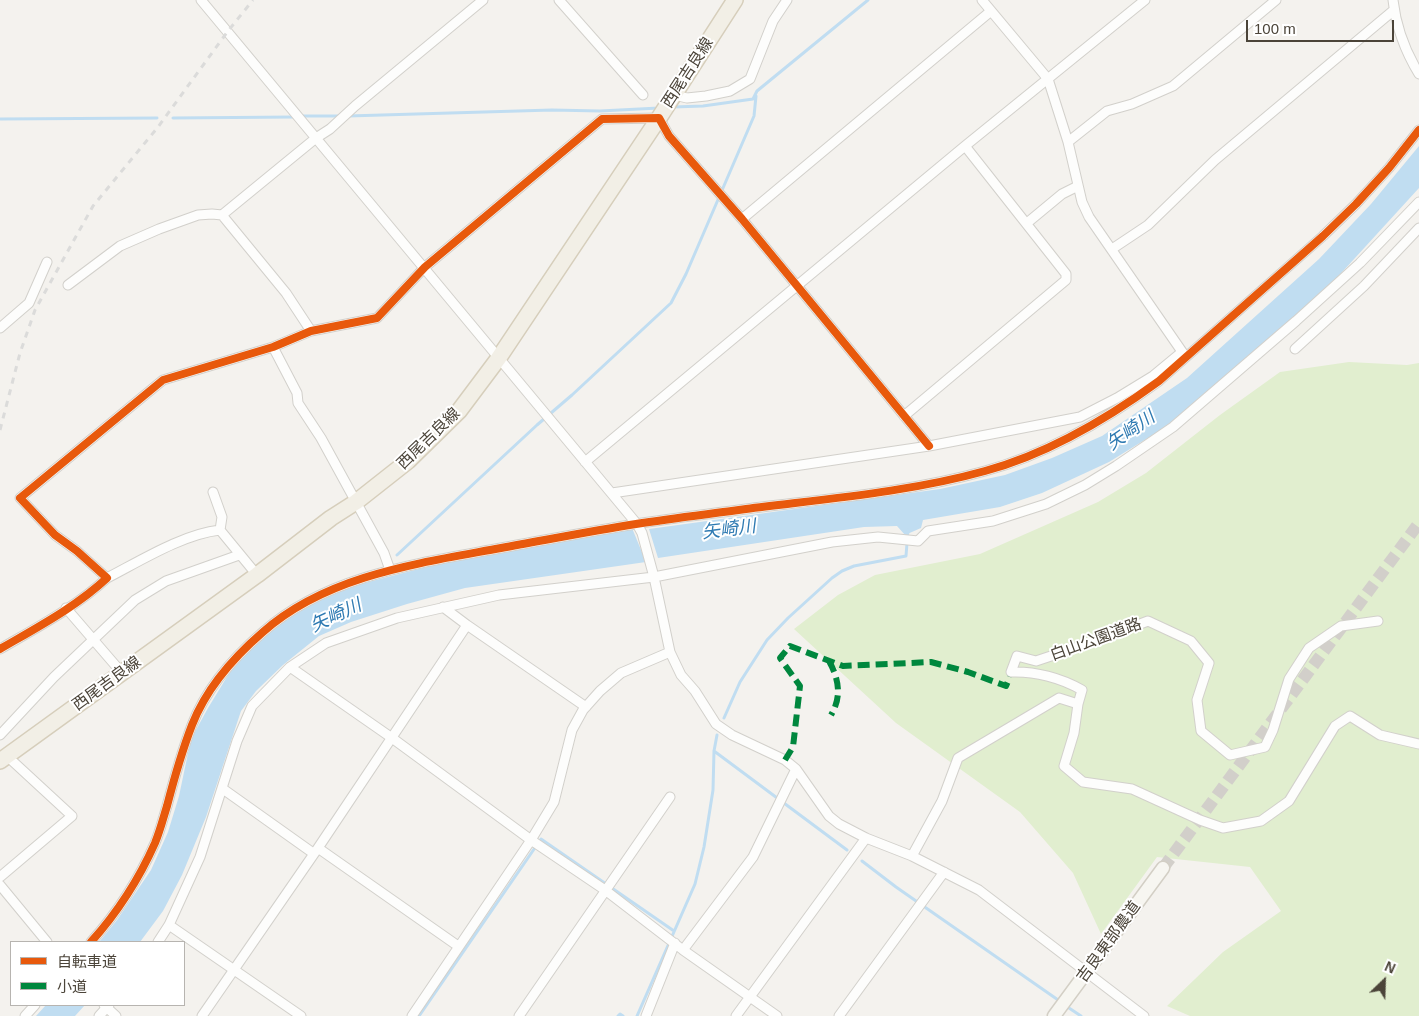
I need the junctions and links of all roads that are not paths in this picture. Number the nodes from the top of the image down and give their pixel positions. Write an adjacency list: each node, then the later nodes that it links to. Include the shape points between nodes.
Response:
1 (201, 0): 18 (street)
2 (482, 0): 18 (street)
3 (559, 0): 14 (street)
4 (735, 0): 15 (main road, 西尾吉良線)
5 (787, 0): 15 (street, via 773,20 750,79 730,91)
6 (982, 0): 11 (street)
7 (1145, 0): 13 (street)
8 (1276, 0): 19 (street, via 1173,86 1108,111)
9 (1393, 0): 10 (street)
10 (1394, 10): 12 (street, via 1404,46); 27 (street, via 1215,160 1148,225)
11 (991, 11): 13 (street); 24 (street)
12 (1419, 74)
13 (1048, 80): 19 (street); 20 (street)
14 (643, 95)
15 (673, 97): 16 (main road, 西尾吉良線)
16 (659, 118): 24 (street, via 669,136); 29 (street, via 602,119); 37 (main road, 西尾吉良線)
17 (1419, 130): 36 (street, via 1389,168 1323,236)
18 (316, 138): 23 (street); 29 (street)
19 (1068, 142): 21 (street)
20 (965, 146): 25 (street); 31 (street)
21 (1078, 186): 25 (street, via 1062,194); 27 (street, via 1089,217)
22 (1419, 202): 49 (street, via 1360,264 1173,427 1116,466 1046,504 993,521 928,531 918,541 878,537 832,542)
23 (222, 215): 30 (street, via 198,215 120,246); 33 (street, via 286,293)
24 (742, 219): 31 (street)
25 (1027, 223): 38 (street, via 1066,274 1066,280)
26 (1419, 228): 35 (street, via 1364,286)
27 (1112, 249): 36 (street)
28 (47, 262): 32 (street, via 29,303)
29 (425, 267): 33 (street, via 376,318); 37 (street)
30 (68, 286)
31 (796, 287): 38 (street); 40 (street)
32 (0, 328)
33 (311, 331): 34 (street)
34 (273, 347): 43 (street, via 297,393 298,403); 50 (street, via 163,380 20,498 55,535)
35 (1295, 349)
36 (1184, 355): 39 (street, via 1118,398 1080,417); 44 (street, via 1159,381 1134,400 1070,437 987,471 924,485)
37 (498, 359): 40 (street); 43 (main road, 西尾吉良線, via 459,411 408,462)
38 (904, 416): 39 (street)
39 (929, 446): 42 (street)
40 (585, 462): 42 (street)
41 (213, 492): 45 (street, via 222,517)
42 (612, 493): 44 (street)
43 (356, 502): 47 (street); 48 (main road, 西尾吉良線)
44 (637, 524): 47 (street); 49 (street)
45 (220, 530): 46 (street); 50 (street, via 163,548)
46 (240, 555): 48 (street); 55 (street, via 166,581 135,600)
47 (390, 570): 80 (street, via 335,588 290,612 266,629 225,670 193,722 155,844 138,878)
48 (257, 575): 59 (main road, 西尾吉良線)
49 (654, 577): 51 (street, via 499,595); 57 (street)
50 (107, 578): 52 (street)
51 (443, 607): 54 (street); 58 (street, via 396,618 326,643)
52 (66, 608): 55 (street); 56 (street)
53 (1378, 620): 60 (street, 白山公園道路, via 1342,626 1309,648 1288,679 1265,747 1230,754 1201,731 1196,700 1209,663 1191,641 1148,621 1036,661 1017,656 1011,672 1026,672 1069,682 1082,690)
54 (467, 625): 61 (street); 63 (street)
55 (92, 640): 59 (street); 62 (street, via 54,676)
56 (0, 649)
57 (670, 652): 61 (street, via 621,673); 66 (street, via 716,724)
58 (290, 667): 63 (street); 67 (street, via 252,706)
59 (122, 673): 65 (main road, 西尾吉良線)
60 (1078, 704): 64 (street, via 1074,734 1064,766 1083,782 1132,789 1223,828 1261,821 1290,800 1335,726 1350,716 1380,736); 72 (street, via 1058,698 958,758 942,801)
61 (586, 707): 70 (street, via 572,730 554,802)
62 (0, 736)
63 (392, 738): 70 (street); 71 (street)
64 (1419, 744)
65 (2, 755): 75 (street, via 72,816)
66 (796, 769): 69 (street, via 829,816); 84 (street, via 753,857)
67 (223, 789): 71 (street); 78 (street, via 200,857)
68 (670, 797): 77 (street)
69 (866, 838): 72 (street); 87 (street)
70 (532, 840): 77 (street); 83 (street)
71 (315, 850): 83 (street); 85 (street)
72 (912, 856): 74 (street)
73 (1163, 868): 86 (street, 吉良東部農道)
74 (944, 872): 86 (street, via 1002,906); 100 (street)
75 (0, 877)
76 (0, 885): 79 (street)
77 (605, 890): 82 (street); 96 (street)
78 (169, 925): 81 (street); 85 (street)
79 (46, 941)
80 (92, 941)
81 (159, 941)
82 (674, 943): 84 (street); 97 (street)
83 (458, 946): 95 (street)
84 (683, 950): 87 (street)
85 (234, 969): 93 (street); 94 (street)
86 (1086, 974): 101 (street, 吉良東部農道); 102 (street)
87 (751, 997): 98 (street); 99 (street)
88 (34, 1006): 90 (street)
89 (107, 1006): 91 (street); 92 (street)
90 (25, 1016)
91 (99, 1016)
92 (116, 1016)
93 (202, 1016)
94 (301, 1016)
95 (412, 1016)
96 (519, 1016)
97 (646, 1016)
98 (736, 1016)
99 (777, 1016)
100 (840, 1016)
101 (1054, 1016)
102 (1144, 1016)

